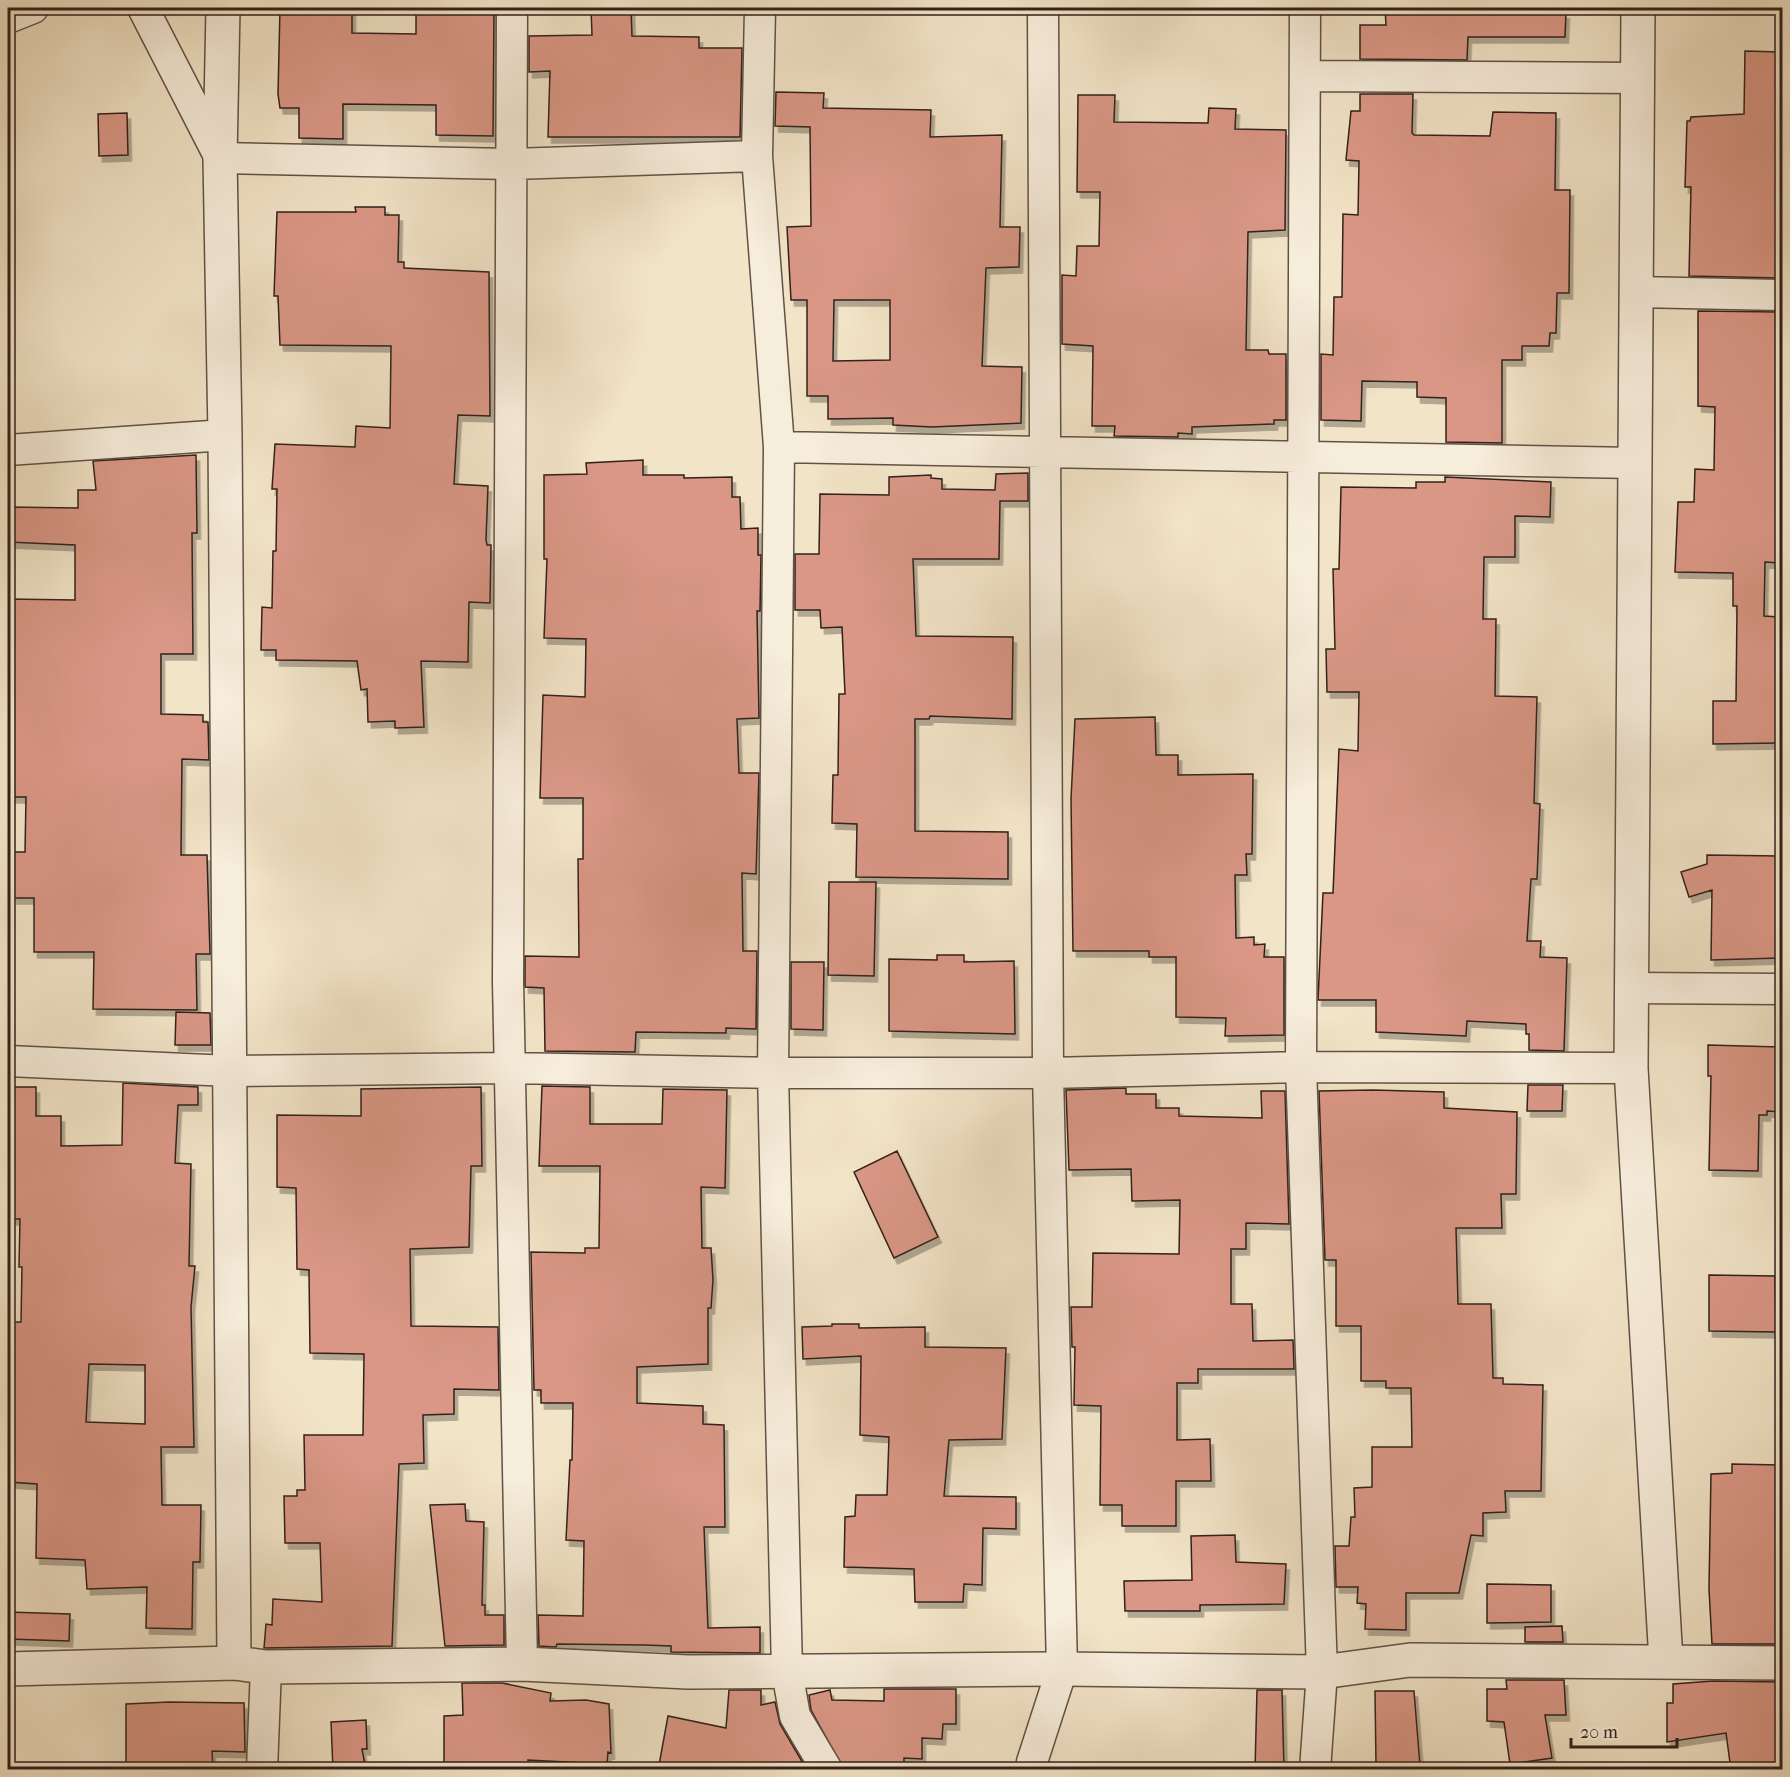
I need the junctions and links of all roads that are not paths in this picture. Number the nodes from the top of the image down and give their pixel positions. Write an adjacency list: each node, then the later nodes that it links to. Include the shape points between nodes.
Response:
1 (33, 8): 9 (street)
2 (143, 8): 13 (street)
3 (223, 8): 13 (street)
4 (512, 8): 14 (street)
5 (760, 8): 12 (street)
6 (1043, 8): 20 (street)
7 (1305, 8): 10 (street)
8 (1638, 8): 11 (street)
9 (8, 18)
10 (1305, 76): 11 (street); 21 (street)
11 (1637, 78): 15 (street)
12 (758, 156): 14 (street); 18 (street)
13 (220, 158): 14 (street); 17 (street)
14 (512, 164): 27 (street)
15 (1636, 292): 16 (street); 22 (street)
16 (1782, 295)
17 (225, 435): 19 (street); 29 (street)
18 (779, 447): 20 (street); 30 (street)
19 (8, 450)
20 (1043, 453): 21 (street); 31 (street)
21 (1304, 457): 22 (street); 26 (street)
22 (1635, 463): 23 (street)
23 (1631, 988): 24 (street); 28 (street)
24 (1782, 989)
25 (8, 1061): 29 (street)
26 (1300, 1067): 28 (street); 31 (street); 40 (street)
27 (509, 1068): 29 (street); 30 (street); 35 (street)
28 (1631, 1068): 32 (street)
29 (230, 1071): 33 (street)
30 (773, 1073): 31 (street); 39 (street)
31 (1048, 1073): 38 (street)
32 (1666, 1661): 34 (street); 40 (street, via 1410,1660)
33 (234, 1663): 36 (street); 37 (street)
34 (1782, 1663)
35 (522, 1664): 36 (street); 39 (street)
36 (266, 1667): 41 (street)
37 (8, 1669)
38 (1062, 1669): 39 (street); 40 (street); 43 (street, via 1032,1762)
39 (787, 1672): 42 (street, via 795,1716)
40 (1322, 1672): 44 (street)
41 (262, 1770)
42 (827, 1770)
43 (1035, 1770)
44 (1315, 1770)

